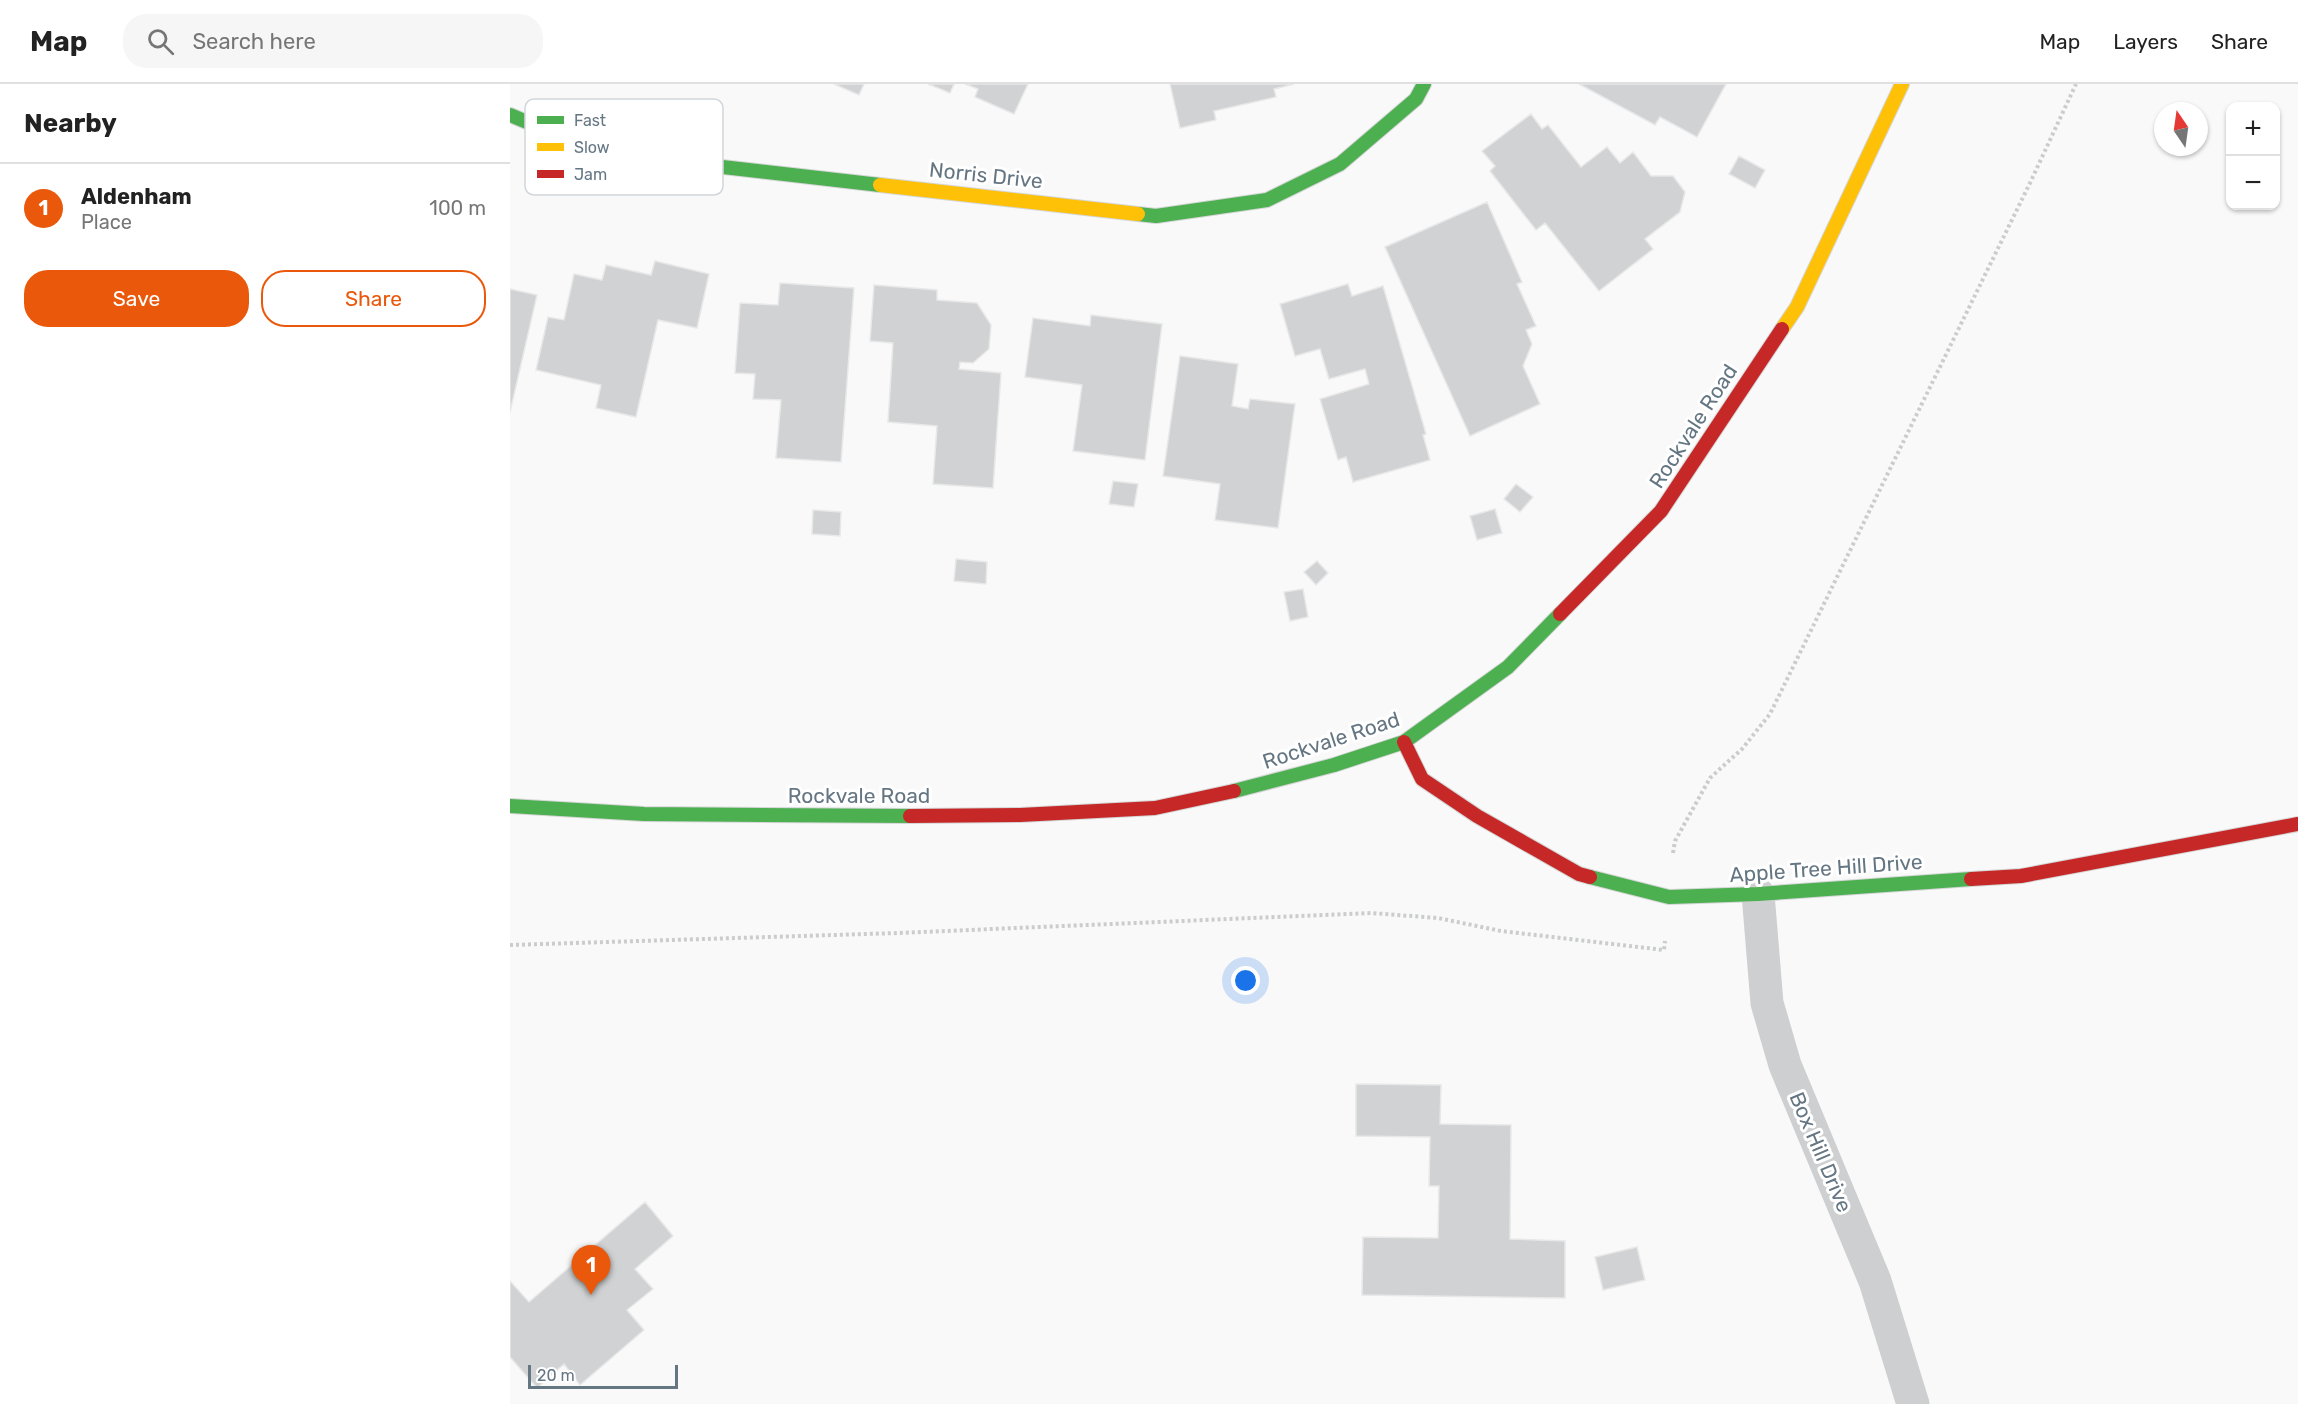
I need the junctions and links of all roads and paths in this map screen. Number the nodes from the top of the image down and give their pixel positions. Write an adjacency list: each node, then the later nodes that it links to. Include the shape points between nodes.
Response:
1 (1424, 84): 6 (street, Norris Drive, via 1416,99 1340,164 1267,200 1156,216)
2 (1902, 84): 7 (street, Rockvale Road, via 1797,307 1661,511 1508,667)
3 (2076, 84): 10 (path, via 1770,714 1742,749 1710,778 1675,841)
4 (510, 115): 5 (street, Norris Drive)
5 (525, 121)
6 (723, 167)
7 (1404, 742): 8 (street, Rockvale Road, via 1258,786 1155,808 857,817 644,814); 11 (street, Apple Tree Hill Drive, via 1422,779 1579,874 1669,897)
8 (510, 806)
9 (2298, 824): 11 (street, Apple Tree Hill Drive, via 2021,876)
10 (1672, 859)
11 (1758, 894): 14 (street, Box Hill Drive, via 1767,1003 1785,1065 1875,1281)
12 (1666, 931): 13 (path, via 1664,950 1501,931 1438,918 1371,913)
13 (510, 945)
14 (1913, 1404)

